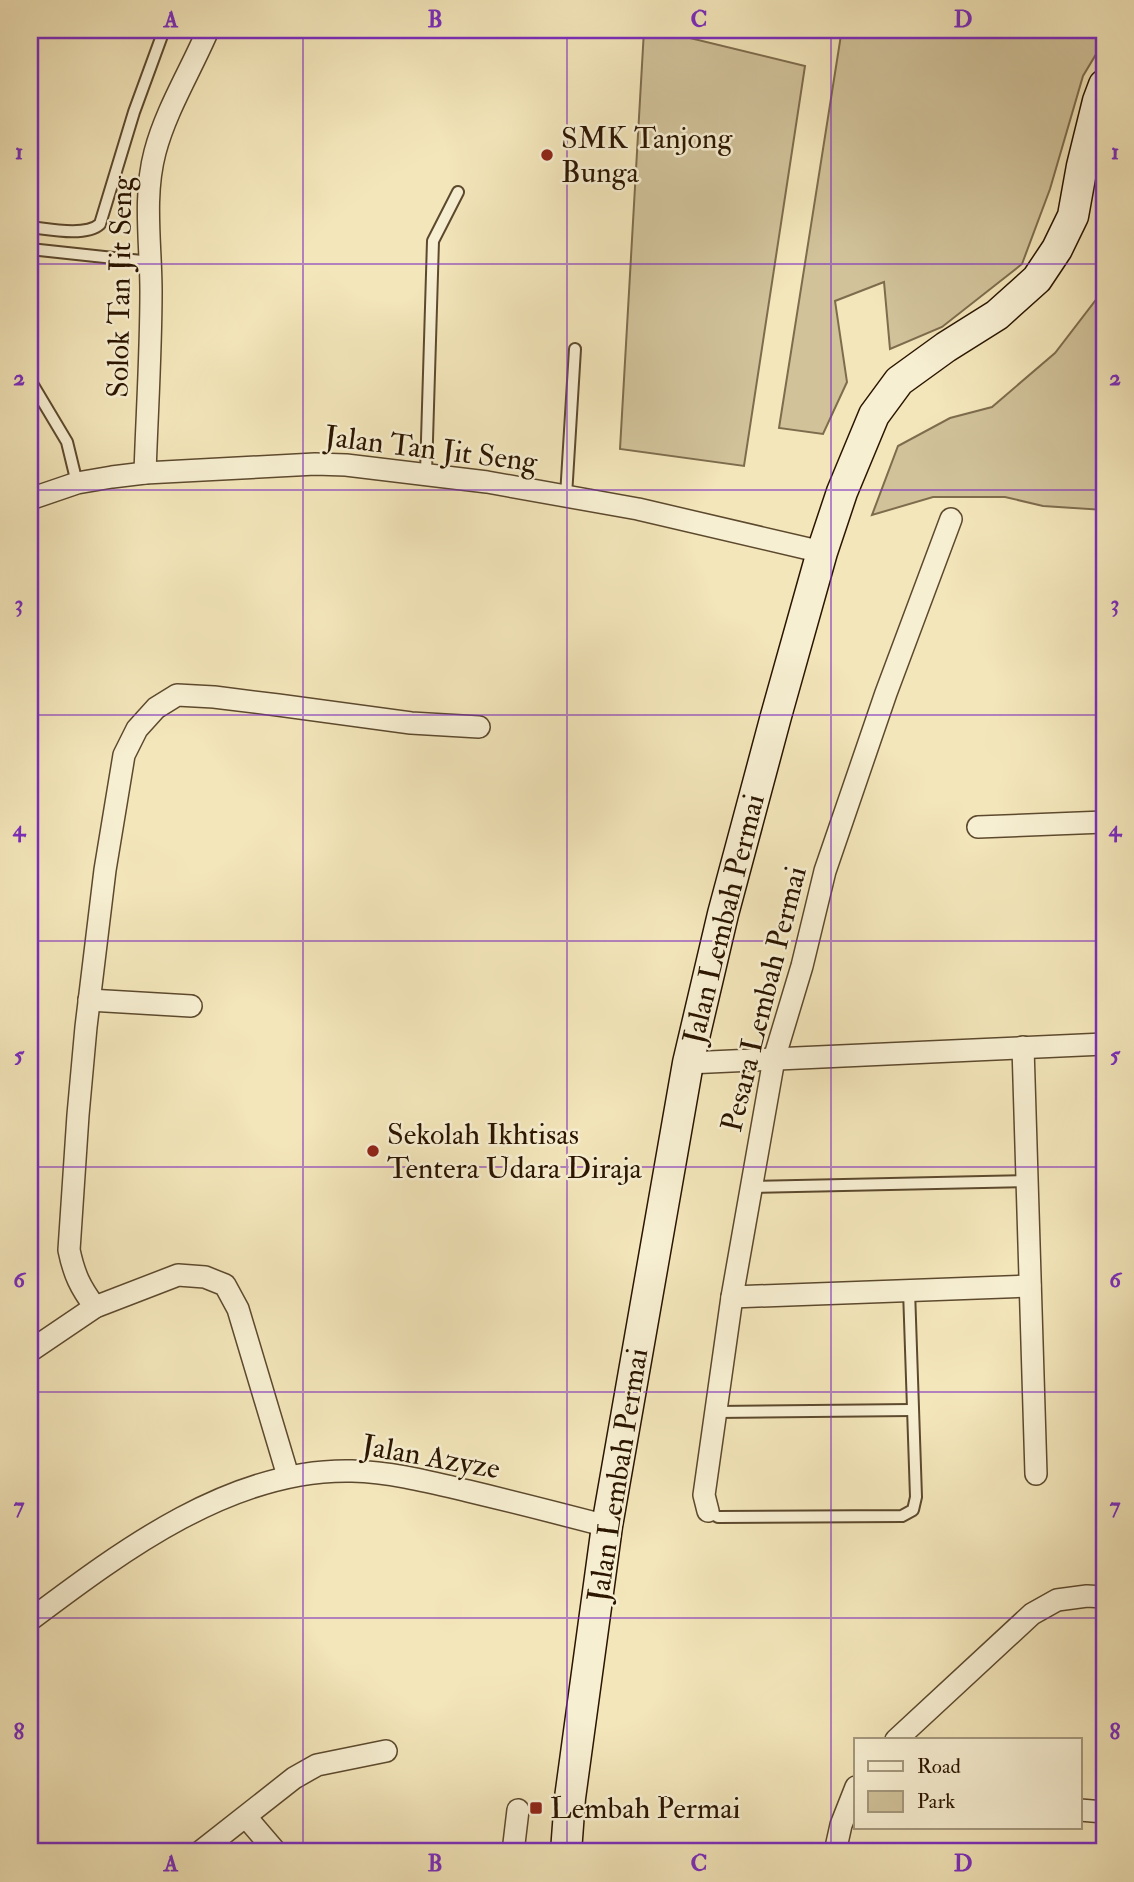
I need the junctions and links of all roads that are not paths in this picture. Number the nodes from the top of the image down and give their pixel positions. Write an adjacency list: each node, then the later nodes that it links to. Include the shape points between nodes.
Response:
1 (164, 30): 5 (lane, via 100,224 82,231)
2 (208, 30): 7 (street, Solok Tan Jit Seng, via 155,153 149,208)
3 (1104, 85): 16 (main road, Jalan Lembah Permai, via 1073,216 1057,249 1037,279 997,315 899,381 874,415)
4 (458, 192): 11 (lane, via 433,240)
5 (30, 227)
6 (30, 249): 7 (lane)
7 (151, 262): 10 (street, Solok Tan Jit Seng)
8 (575, 349): 13 (lane)
9 (30, 380): 12 (lane, via 67,442)
10 (145, 473): 11 (street, Jalan Tan Jit Seng, via 315,464); 12 (street, Jalan Tan Jit Seng)
11 (426, 473): 13 (street, Jalan Tan Jit Seng)
12 (77, 483): 14 (street, Jalan Tan Jit Seng)
13 (566, 496): 16 (street, Jalan Tan Jit Seng)
14 (30, 499)
15 (951, 519): 24 (street, Pesara Lembah Permai, via 825,871)
16 (822, 552): 25 (main road, Jalan Lembah Permai)
17 (480, 727): 20 (street, via 411,723 214,697 177,695 156,708 136,729 124,755)
18 (1104, 822): 19 (street)
19 (978, 827)
20 (89, 1000): 21 (street); 31 (street, via 69,1250 81,1289)
21 (191, 1006)
22 (1104, 1044): 23 (street)
23 (1023, 1047): 24 (street); 26 (street)
24 (774, 1059): 25 (street); 27 (street, Pesara Lembah Permai)
25 (688, 1063): 38 (main road, Jalan Lembah Permai)
26 (1027, 1181): 27 (lane); 28 (street)
27 (750, 1187): 30 (street, Pesara Lembah Permai)
28 (1030, 1286): 29 (street); 35 (street)
29 (909, 1290): 30 (street); 33 (lane)
30 (732, 1297): 34 (street, Pesara Lembah Permai)
31 (94, 1307): 32 (street); 36 (street, via 178,1275 205,1277 225,1285 238,1309)
32 (30, 1351)
33 (912, 1410): 34 (lane); 37 (lane, via 916,1497 913,1510 902,1516 718,1517)
34 (716, 1412): 37 (street, Pesara Lembah Permai, via 704,1495)
35 (1036, 1474)
36 (288, 1476): 38 (street, Jalan Azyze, via 352,1471 416,1478); 40 (street, Jalan Azyze, via 239,1490 187,1515 115,1558)
37 (708, 1511)
38 (607, 1526): 51 (main road, Jalan Lembah Permai)
39 (1104, 1597): 41 (street, via 1057,1600 1032,1614)
40 (30, 1620)
41 (898, 1738)
42 (386, 1751): 47 (street, via 317,1765)
43 (854, 1793): 52 (street)
44 (517, 1810): 50 (street)
45 (1082, 1810): 46 (street)
46 (1104, 1812)
47 (246, 1817): 48 (street); 49 (street)
48 (200, 1852)
49 (276, 1852)
50 (513, 1852)
51 (566, 1852)
52 (835, 1852)

